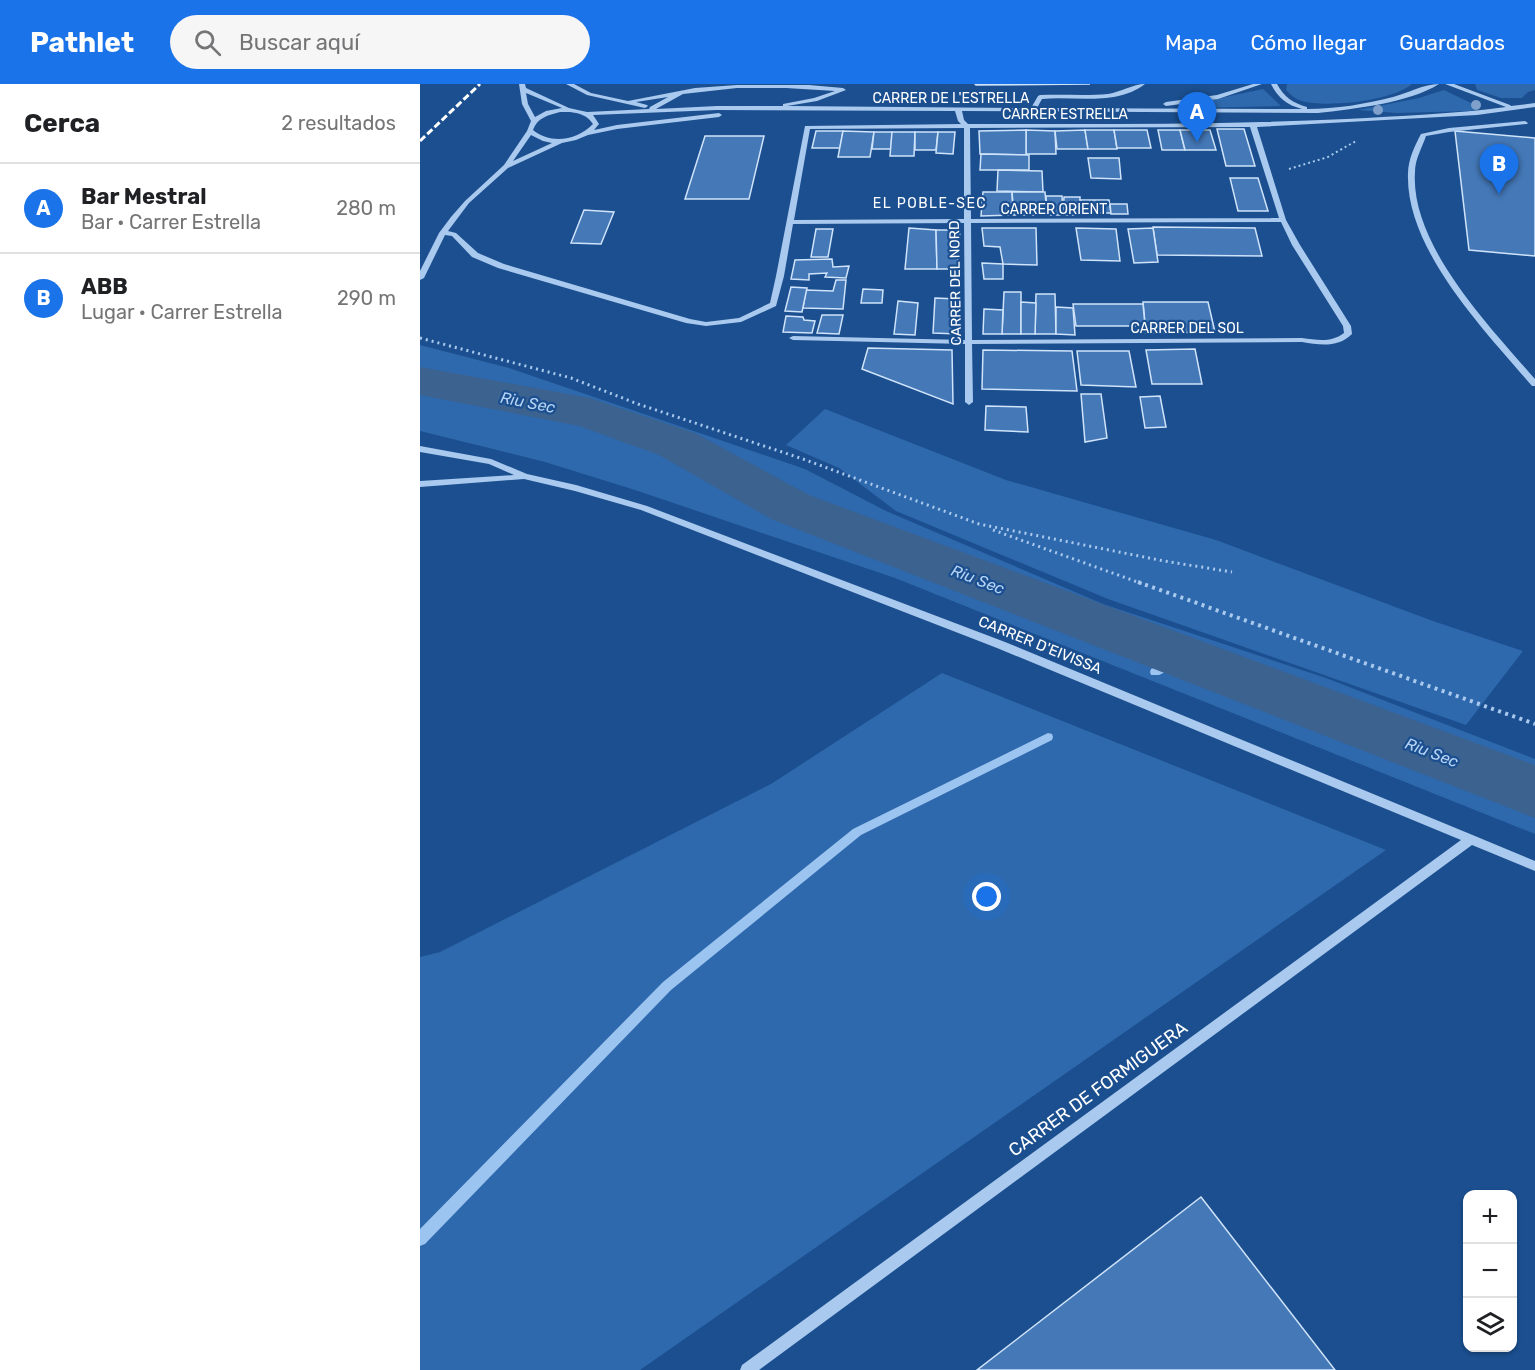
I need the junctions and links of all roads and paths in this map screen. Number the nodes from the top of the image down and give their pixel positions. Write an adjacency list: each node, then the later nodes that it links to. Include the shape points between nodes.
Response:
1 (568, 84): 9 (street)
2 (1142, 84): 16 (street, via 1127,93 1110,96 1040,97)
3 (1259, 84): 19 (street, CARRER DE L'ESTRELLA, via 1218,97)
4 (1274, 84): 20 (street, via 1291,103)
5 (1436, 84): 20 (street, CARRER DE L'ESTRELLA, via 1381,102)
6 (1448, 84): 11 (street)
7 (523, 86): 17 (street); 23 (street, via 525,104)
8 (681, 93): 9 (street); 12 (street); 13 (street, via 726,87 824,86 843,90 815,100)
9 (623, 102): 12 (street)
10 (1535, 105): 11 (street)
11 (1511, 107): 22 (street)
12 (650, 109): 13 (street, CARRER DE L'ESTRELLA); 21 (street, CARRER DE L'ESTRELLA)
13 (758, 109): 18 (street, CARRER DE L'ESTRELLA)
14 (958, 109): 15 (street, CARRER DE L'ESTRELLA); 18 (street, CARRER DE L'ESTRELLA); 27 (street, CARRER DEL NORD)
15 (981, 109): 16 (street, CARRER DE L'ESTRELLA); 27 (street, via 980,121)
16 (1033, 109): 19 (street, CARRER DE L'ESTRELLA)
17 (570, 110): 21 (street, CARRER DE L'ESTRELLA); 23 (street)
18 (800, 110): 29 (street, CARRER DE L'ESTRELLA, via 713,115)
19 (1103, 110): 20 (street, CARRER DE L'ESTRELLA)
20 (1318, 111): 22 (street)
21 (589, 113): 29 (street, via 596,124)
22 (1419, 117): 24 (street, CARRER ESTRELLA)
23 (533, 120): 28 (street)
24 (1368, 120): 26 (street, CARRER ESTRELLA); 32 (path, via 1363,135 1340,152 1302,167)
25 (1525, 123): 41 (street, via 1423,135 1410,173 1418,221 1431,249 1475,313)
26 (1253, 125): 27 (street, CARRER ESTRELLA); 32 (street, CARRER DEL SOL)
27 (967, 127): 34 (street, CARRER DEL NORD); 35 (street, CARRER ESTRELLA, via 807,127)
28 (530, 131): 30 (street, via 542,139); 31 (street)
29 (588, 133): 30 (street, CARRER DE L'ESTRELLA)
30 (564, 140): 31 (street, CARRER DE L'ESTRELLA)
31 (506, 166): 36 (street, via 467,202)
32 (1267, 169): 33 (street, CARRER DEL SOL)
33 (1283, 220): 34 (street, CARRER ORIENT); 40 (street, CARRER DEL SOL, via 1347,326 1348,334 1342,340)
34 (968, 221): 35 (street, CARRER ORIENT); 40 (street, CARRER DEL NORD)
35 (790, 222): 36 (street, via 773,304 723,323 689,321 501,266 475,255 453,234)
36 (443, 232): 37 (street)
37 (420, 278)
38 (420, 338): 46 (path, via 571,378)
39 (793, 338): 40 (street, CARRER DEL SOL)
40 (970, 342): 42 (street, CARRER DEL NORD)
41 (1535, 384)
42 (969, 402)
43 (420, 449): 44 (street, CARRER D'EIVISSA, via 491,462)
44 (525, 476): 45 (street, CARRER D'EIVISSA); 49 (street, CARRER D'EIVISSA, via 644,508 990,640)
45 (420, 484)
46 (979, 524): 47 (path); 48 (path)
47 (1232, 572)
48 (1535, 724)
49 (1471, 839): 50 (street, CARRER D'EIVISSA); 51 (street, CARRER DE FORMIGUERA)
50 (1535, 866)
51 (749, 1369)

